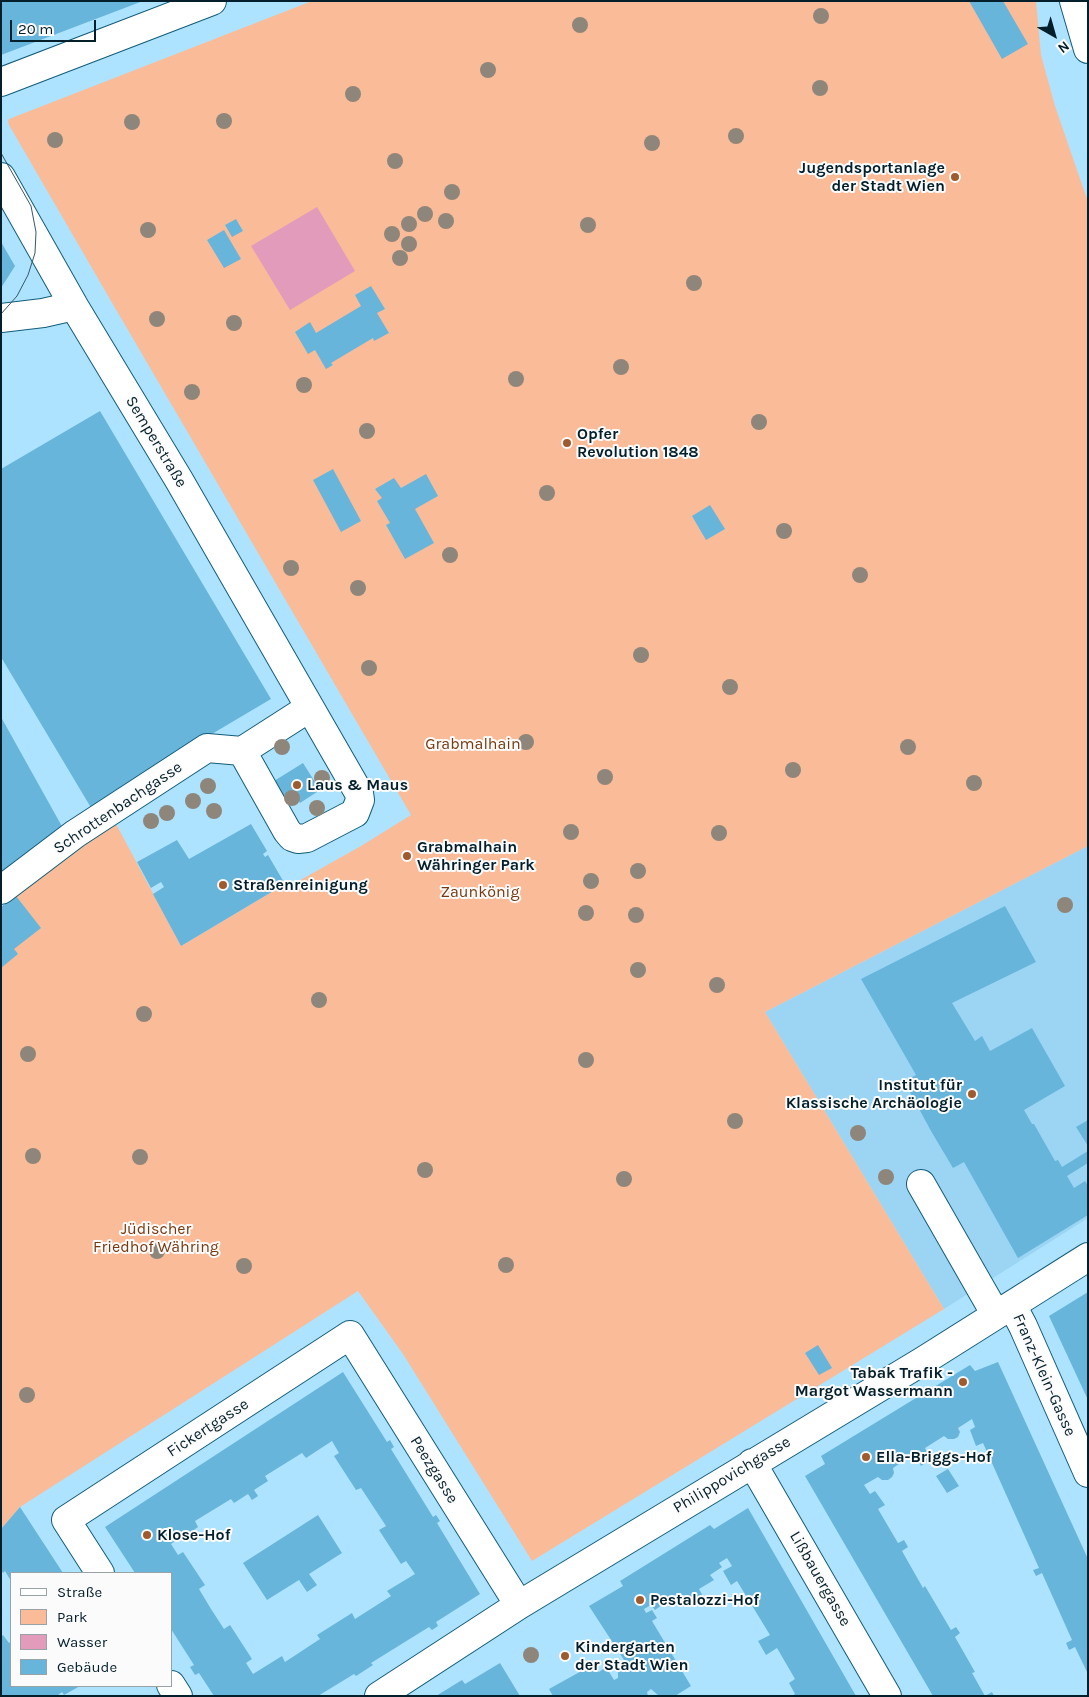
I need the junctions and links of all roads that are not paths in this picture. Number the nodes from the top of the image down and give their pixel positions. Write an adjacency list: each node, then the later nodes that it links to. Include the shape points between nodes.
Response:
1 (212, 1): 4 (street)
2 (1079, 3): 3 (street)
3 (1088, 48)
4 (1, 82)
5 (1, 177): 6 (street, Semperstraße)
6 (74, 306): 7 (street); 8 (street, Semperstraße, via 174,472)
7 (1, 318)
8 (309, 708): 9 (street); 9 (street, Semperstraße, via 359,793 355,813 307,838 292,837)
9 (242, 751): 10 (street, Schrottenbachgasse, via 207,748 75,834)
10 (1, 890)
11 (922, 1184): 13 (street, Franz-Klein-Gasse)
12 (1088, 1258): 13 (street, Philippovichgasse)
13 (1004, 1310): 15 (street, Philippovichgasse); 16 (street, Franz-Klein-Gasse, via 1023,1326)
14 (350, 1335): 17 (street, Fickertgasse, via 66,1520); 18 (street, Peezgasse)
15 (752, 1463): 18 (street, Philippovichgasse); 20 (street, Lißbauergasse)
16 (1088, 1473)
17 (99, 1572)
18 (519, 1605): 19 (street, Philippovichgasse)
19 (380, 1696)
20 (887, 1696)

